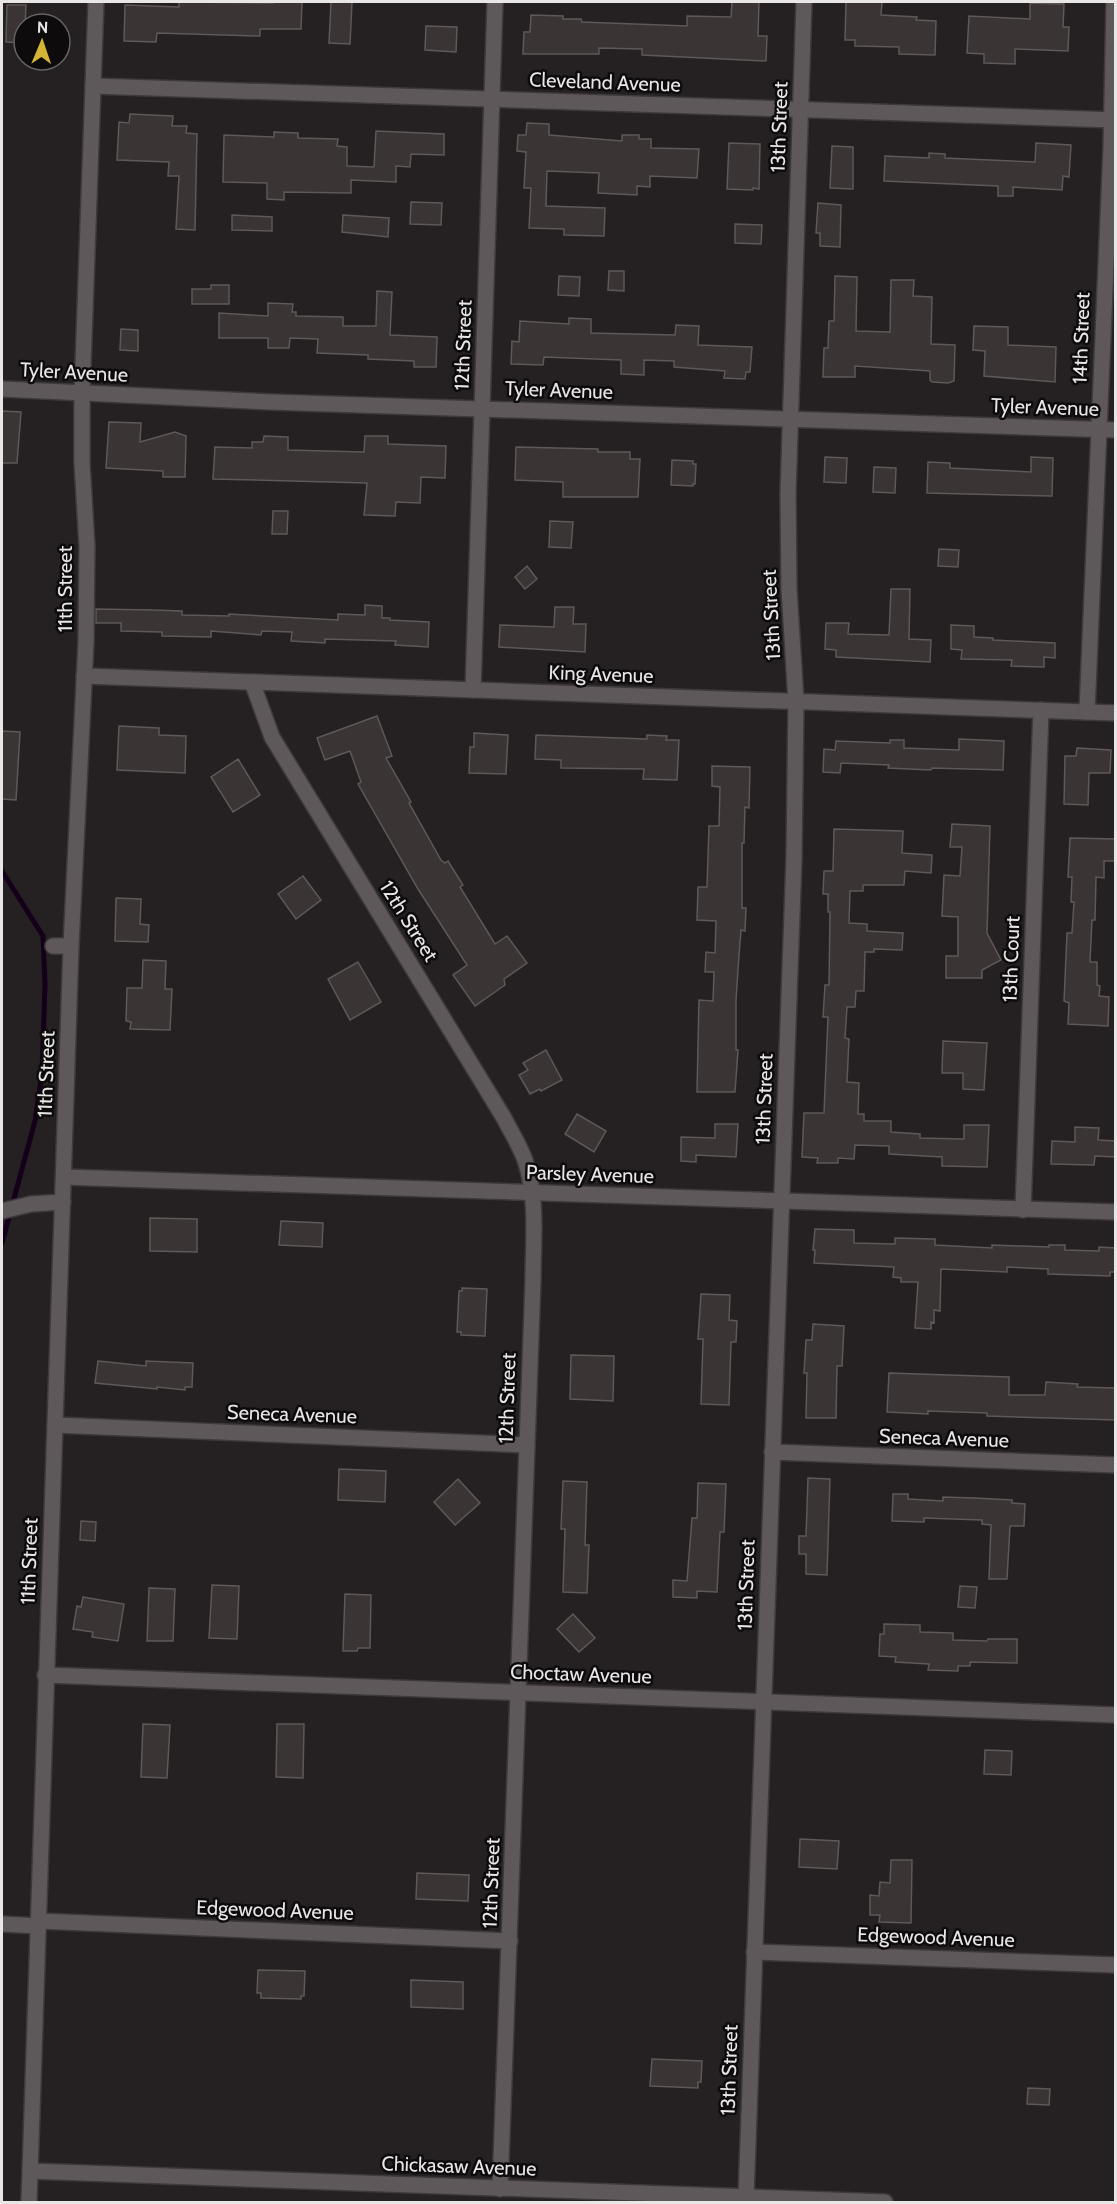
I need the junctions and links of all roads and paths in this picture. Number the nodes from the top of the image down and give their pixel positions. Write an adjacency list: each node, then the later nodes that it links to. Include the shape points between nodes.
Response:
1 (96, 2): 5 (street, 11th Street)
2 (495, 2): 6 (street, 12th Street)
3 (804, 2): 7 (street, 13th Street)
4 (1114, 2): 8 (street, 14th Street)
5 (93, 86): 6 (street, Cleveland Avenue); 10 (street, 11th Street)
6 (491, 99): 7 (street, Cleveland Avenue); 11 (street, 12th Street)
7 (801, 110): 8 (street, Cleveland Avenue); 12 (street, 13th Street)
8 (1113, 120): 13 (street, 14th Street)
9 (2, 389): 10 (street, Tyler Avenue)
10 (82, 394): 11 (street, Tyler Avenue); 15 (street, 11th Street, via 87,546)
11 (482, 409): 12 (street, Tyler Avenue); 17 (street, 12th Street)
12 (789, 420): 13 (street, Tyler Avenue); 18 (street, 13th Street, via 789,589)
13 (1099, 429): 14 (street, Tyler Avenue); 20 (street, 14th Street)
14 (1116, 430)
15 (84, 676): 16 (street, King Avenue); 23 (street, 11th Street)
16 (252, 682): 17 (street, King Avenue); 25 (street, 12th Street, via 272,737 504,1118 524,1159)
17 (473, 690): 18 (street, King Avenue)
18 (796, 701): 19 (street, King Avenue); 27 (street, 13th Street)
19 (1041, 710): 20 (street, King Avenue); 28 (street, 13th Court)
20 (1087, 712): 21 (street, King Avenue)
21 (1116, 713)
22 (52, 946): 23 (street)
23 (71, 946): 24 (street, 11th Street)
24 (64, 1177): 25 (street, Parsley Avenue); 26 (street, 11th Street)
25 (532, 1193): 27 (street, Parsley Avenue); 32 (street, 12th Street)
26 (63, 1202): 29 (street); 31 (street, 11th Street)
27 (781, 1202): 28 (street, Parsley Avenue); 33 (street, 13th Street)
28 (1023, 1210): 30 (street, Parsley Avenue)
29 (2, 1211)
30 (1116, 1212)
31 (55, 1425): 32 (street, Seneca Avenue); 35 (street, 11th Street)
32 (527, 1445): 36 (street, 12th Street)
33 (772, 1452): 34 (street, Seneca Avenue); 37 (street, 13th Street)
34 (1116, 1465)
35 (45, 1675): 36 (street, Choctaw Avenue); 40 (street, 11th Street)
36 (518, 1693): 37 (street, Choctaw Avenue); 41 (street, 12th Street)
37 (763, 1702): 38 (street, Choctaw Avenue); 42 (street, 13th Street)
38 (1116, 1715)
39 (2, 1924): 40 (street, Edgewood Avenue)
40 (39, 1924): 41 (street, Edgewood Avenue); 44 (street, 11th Street)
41 (510, 1941): 45 (street, 12th Street)
42 (754, 1952): 43 (street, Edgewood Avenue); 46 (street, 13th Street)
43 (1116, 1965)
44 (30, 2171): 45 (street, Chickasaw Avenue); 47 (street, 11th Street)
45 (500, 2188): 46 (street, Chickasaw Avenue)
46 (746, 2198): 48 (street, Chickasaw Avenue)
47 (29, 2202)
48 (885, 2202)

